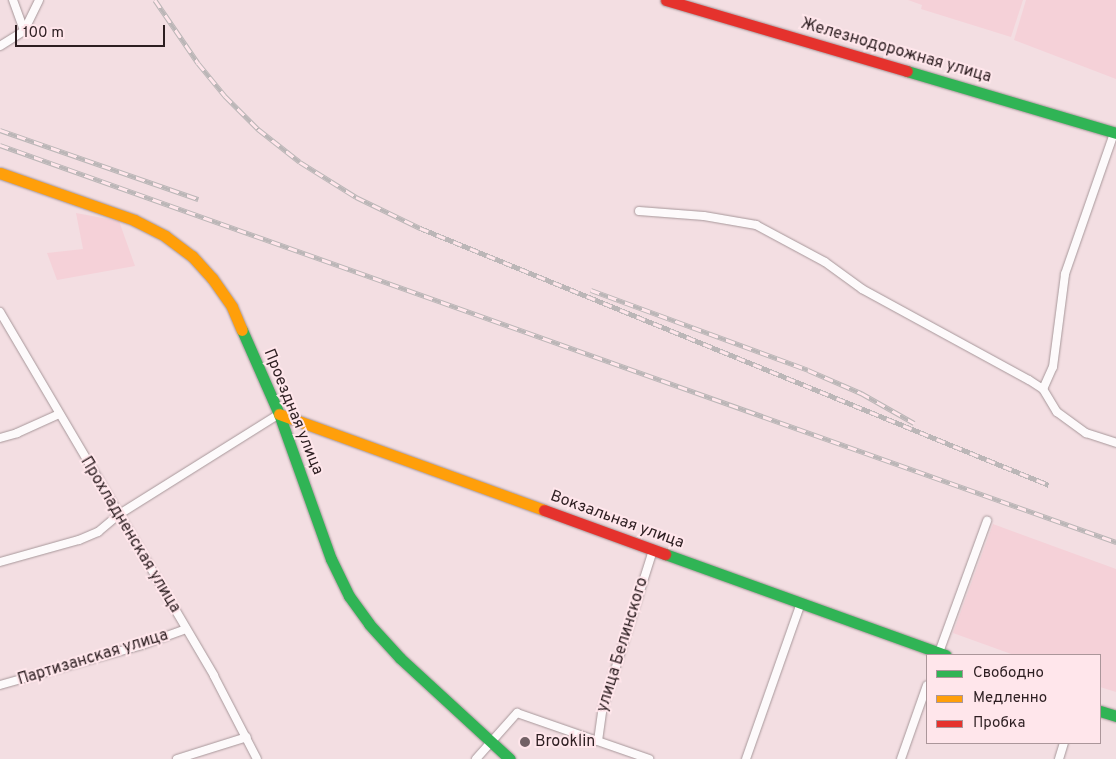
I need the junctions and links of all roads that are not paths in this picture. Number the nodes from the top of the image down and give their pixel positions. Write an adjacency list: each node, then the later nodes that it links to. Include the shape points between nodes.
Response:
1 (13, 0): 4 (street)
2 (39, 0): 4 (street)
3 (666, 0): 6 (street, Железнодорожная улица)
4 (24, 32): 5 (street)
5 (0, 46)
6 (1115, 133): 10 (street, via 1065,274 1053,367)
7 (0, 173): 12 (street, Проездная улица, via 134,220 165,236 192,256 232,308)
8 (639, 211): 10 (street, via 704,216 756,225 825,262 862,290)
9 (0, 312): 11 (street, Прохладненская улица)
10 (1043, 389): 14 (street, via 1057,412 1086,433)
11 (59, 414): 13 (street); 15 (street, Прохладненская улица)
12 (279, 414): 15 (street); 17 (street, Вокзальная улица); 27 (street, Проездная улица, via 331,559 349,596 400,658)
13 (0, 438)
14 (1116, 443)
15 (118, 514): 18 (street, via 98,532 79,540); 20 (street, Прохладненская улица)
16 (988, 521): 21 (street)
17 (653, 550): 19 (street, Вокзальная улица); 28 (street, улица Белинского, via 602,711)
18 (0, 562)
19 (801, 603): 21 (street, Вокзальная улица); 35 (street)
20 (186, 629): 22 (street, Партизанская улица); 26 (street, Прохладненская улица)
21 (941, 654)
22 (0, 686)
23 (926, 688): 36 (street)
24 (1101, 711): 25 (street)
25 (1116, 716)
26 (247, 737): 30 (street); 31 (street, Прохладненская улица)
27 (492, 741): 28 (street, via 517,713); 32 (street); 33 (street, Проездная улица)
28 (598, 741): 34 (street)
29 (1064, 744): 37 (street)
30 (178, 759)
31 (257, 759)
32 (476, 759)
33 (510, 759)
34 (649, 759)
35 (746, 759)
36 (901, 759)
37 (1059, 759)

